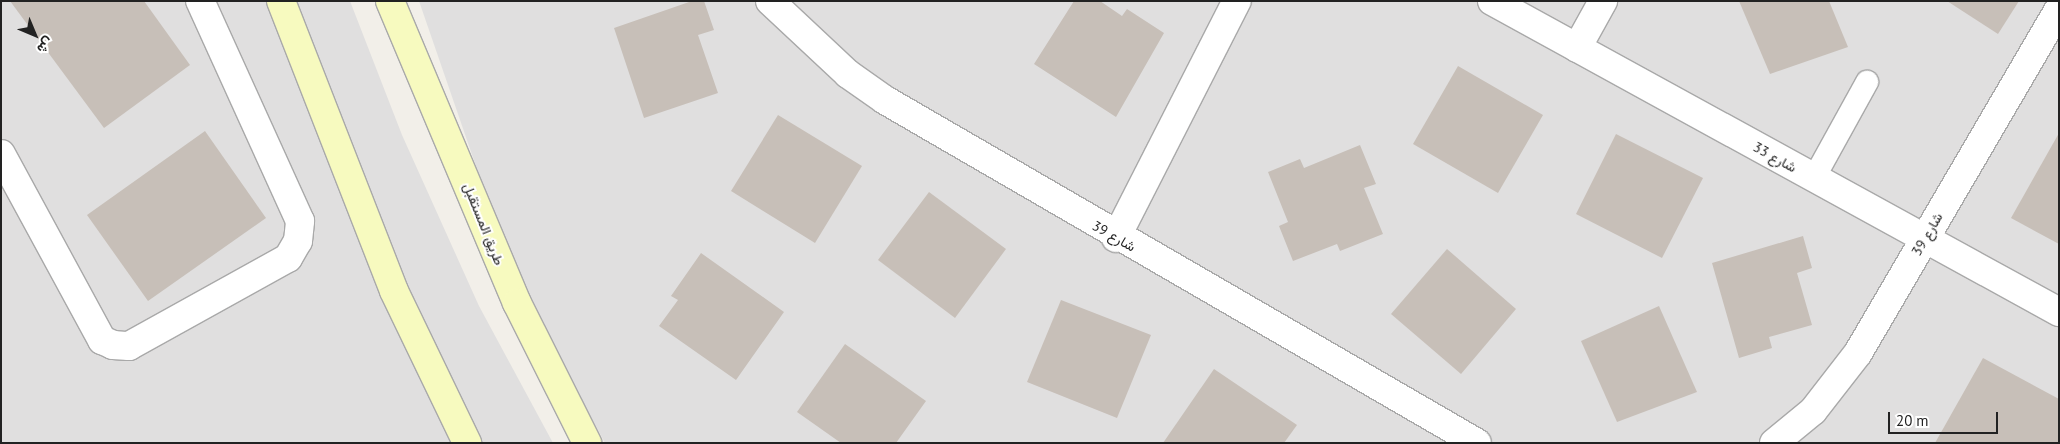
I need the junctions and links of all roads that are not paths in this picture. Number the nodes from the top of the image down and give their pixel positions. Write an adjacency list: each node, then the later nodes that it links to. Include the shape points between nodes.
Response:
1 (200, 1): 11 (street, via 300,221 298,241 288,258 129,346 113,345 102,340)
2 (281, 1): 16 (street, via 394,291)
3 (390, 1): 17 (street, طريق المستقبل, via 517,303)
4 (770, 1): 13 (street, شارع 39, via 848,74 885,100)
5 (1237, 1): 13 (street)
6 (1492, 1): 9 (street, شارع 33)
7 (1603, 1): 9 (street)
8 (2059, 9): 14 (street, شارع 39)
9 (1577, 48): 12 (street, شارع 33)
10 (1867, 82): 12 (lane)
11 (1, 154)
12 (1814, 178): 14 (street, شارع 33)
13 (1116, 238): 18 (street, شارع 39)
14 (1925, 238): 15 (street, شارع 33); 19 (street, شارع 39, via 1837,384 1813,411)
15 (2059, 312)
16 (467, 443)
17 (588, 443)
18 (1477, 443)
19 (1774, 443)

